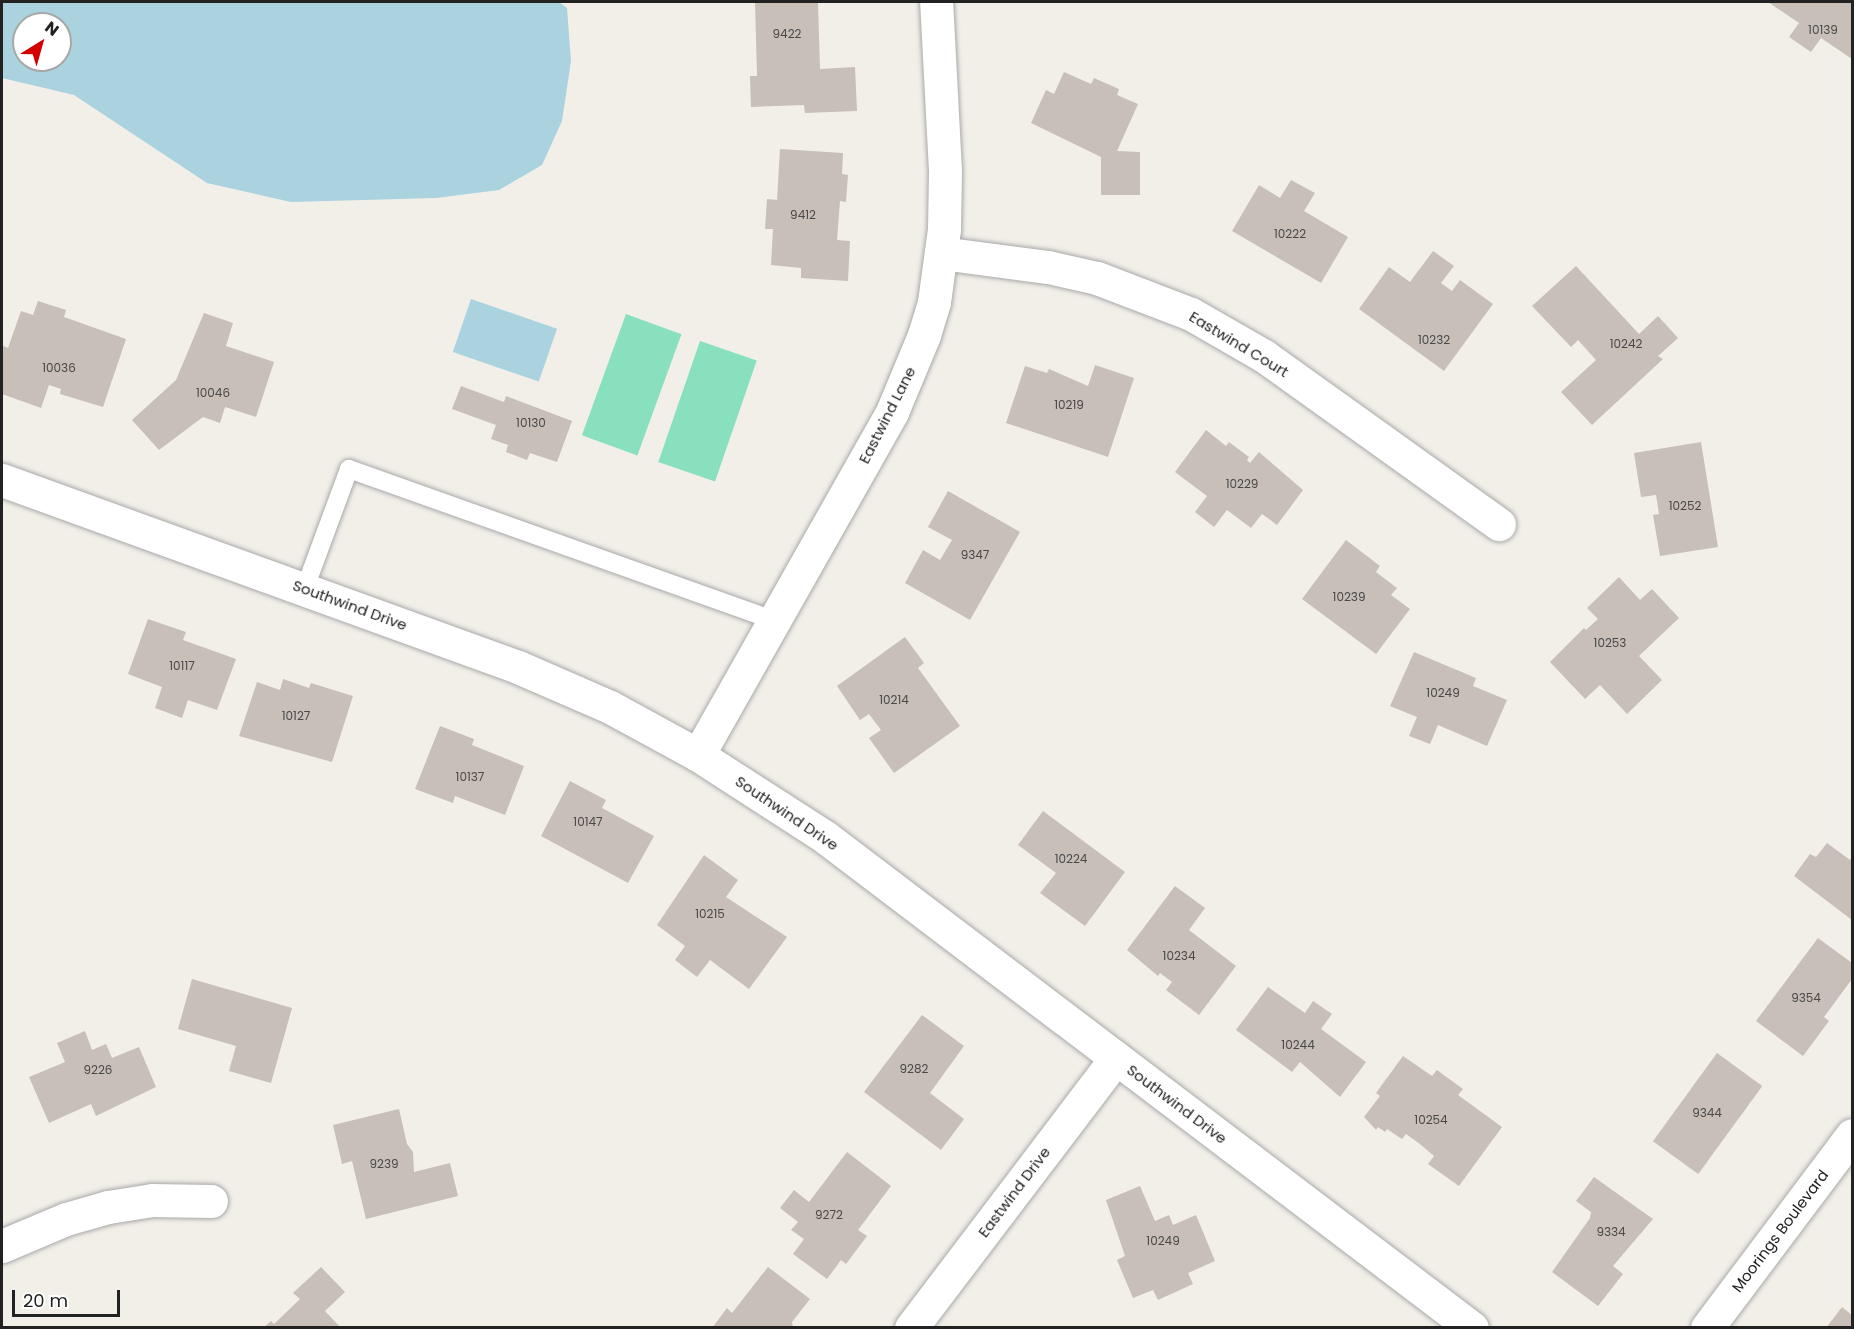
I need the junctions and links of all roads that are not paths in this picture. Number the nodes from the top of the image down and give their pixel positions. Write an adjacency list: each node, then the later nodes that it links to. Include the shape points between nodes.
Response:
1 (936, 2): 2 (street, Eastwind Lane, via 945,171)
2 (941, 254): 4 (street, Eastwind Court, via 1048,267 1097,278 1191,314 1264,356); 6 (street, Eastwind Lane, via 929,318 906,382)
3 (2, 480): 5 (street, Southwind Drive)
4 (1499, 524)
5 (305, 588): 6 (lane, via 349,469); 7 (street, Southwind Drive, via 564,687)
6 (774, 620): 7 (street, Eastwind Lane)
7 (698, 755): 8 (street, Southwind Drive, via 825,837)
8 (1116, 1058): 12 (street, Eastwind Drive); 13 (street, Southwind Drive)
9 (1852, 1135): 14 (street, Moorings Boulevard)
10 (211, 1202): 11 (street, via 152,1200 108,1207 66,1219)
11 (2, 1246)
12 (911, 1328)
13 (1472, 1328)
14 (1707, 1328)

